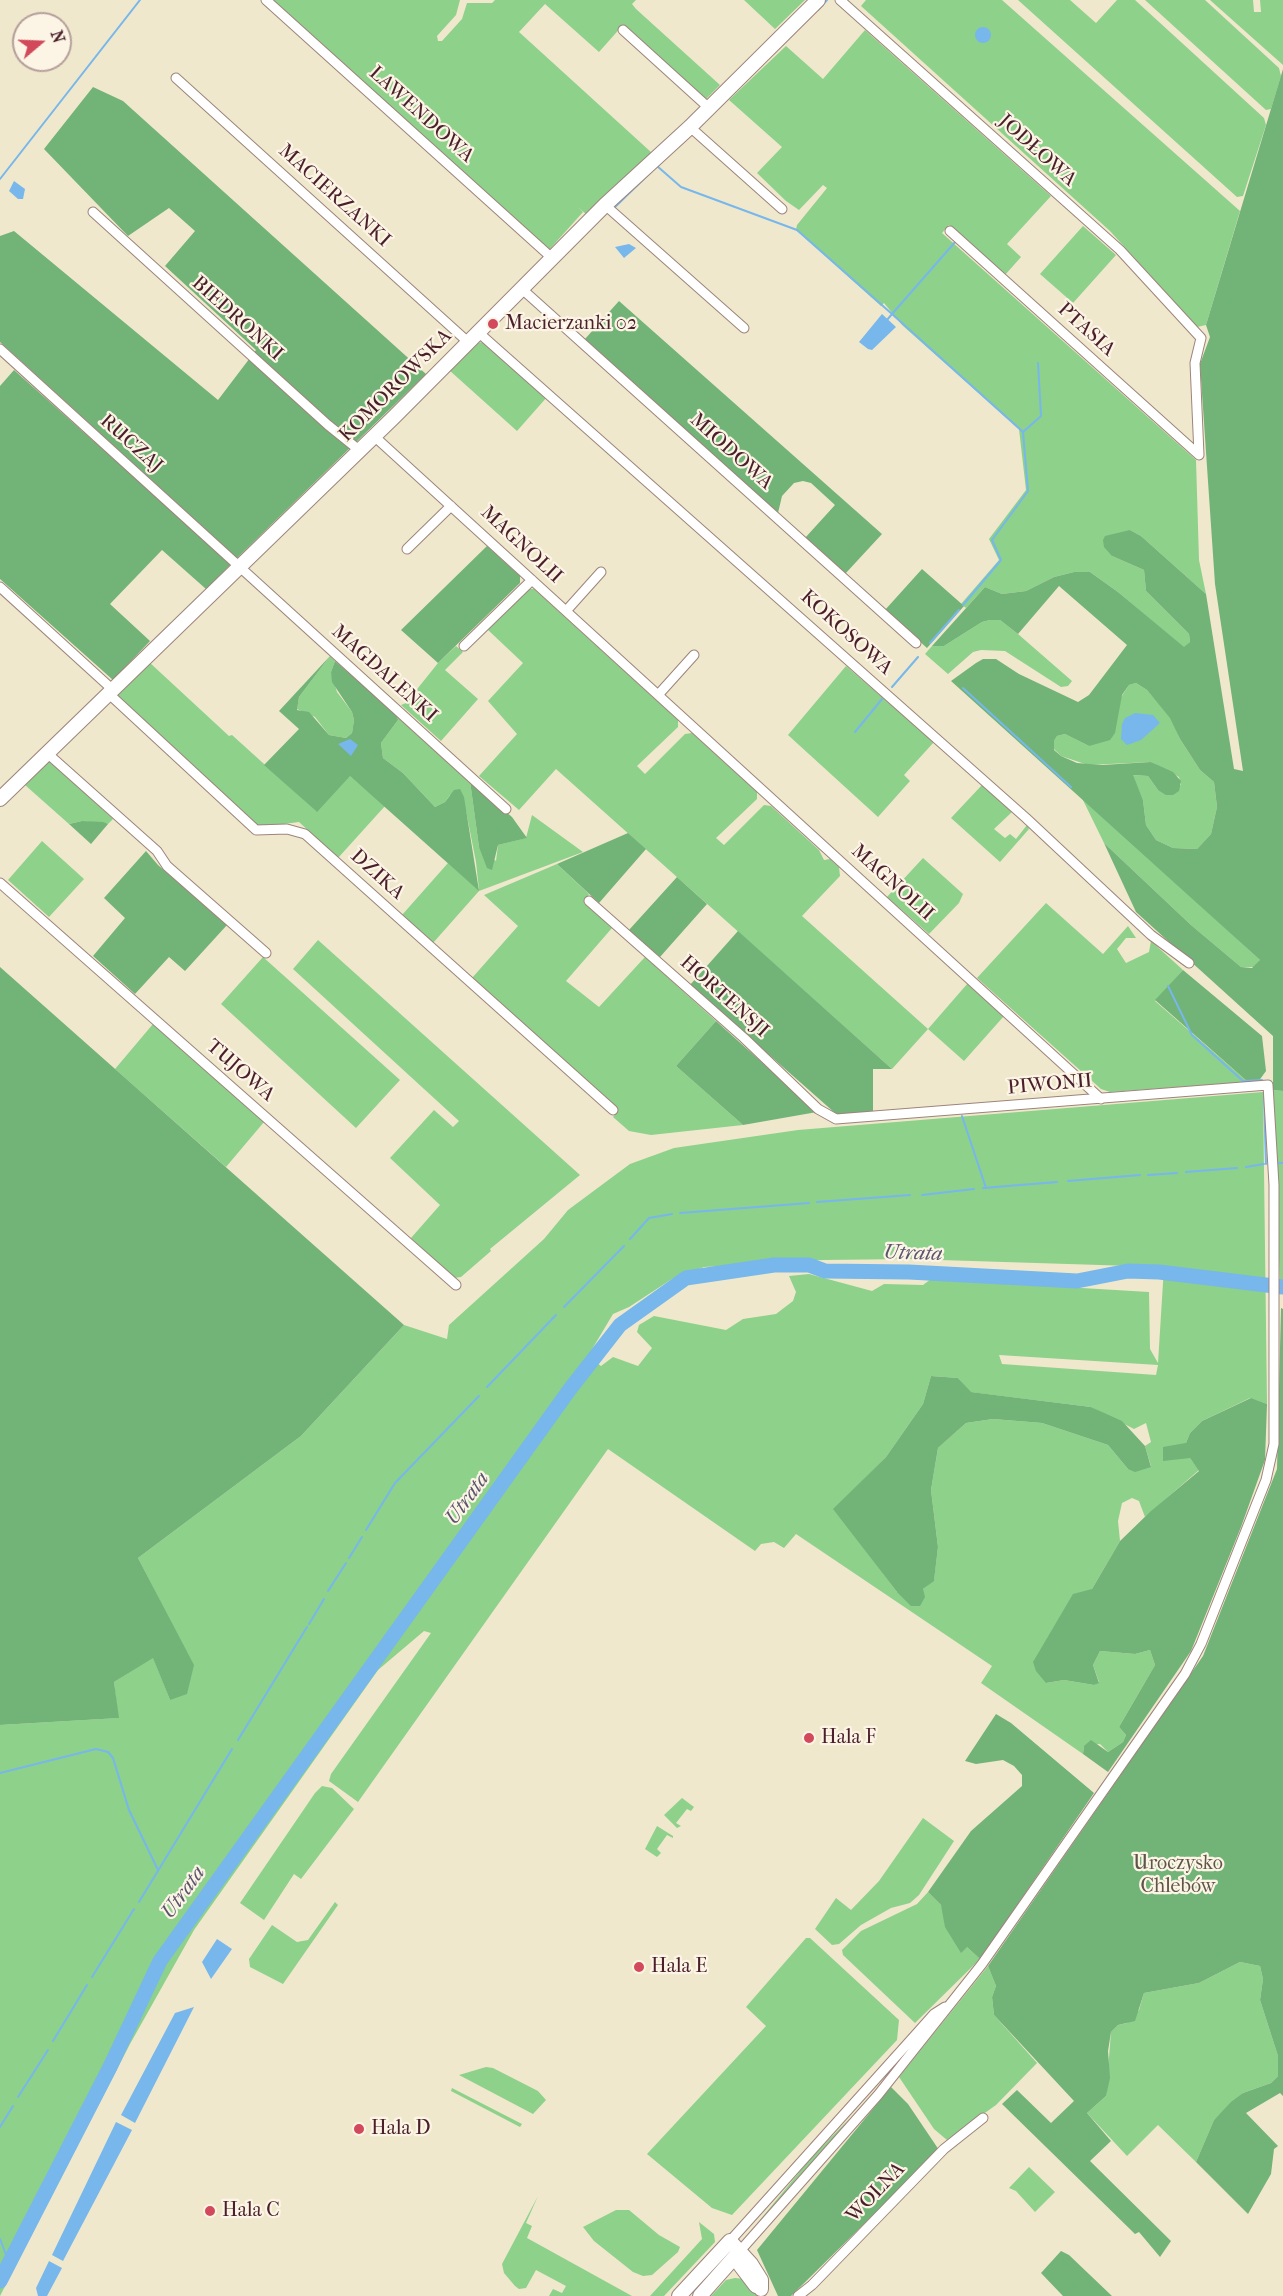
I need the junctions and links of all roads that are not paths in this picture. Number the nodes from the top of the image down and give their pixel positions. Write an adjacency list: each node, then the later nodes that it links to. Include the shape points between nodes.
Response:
1 (266, 0): 12 (street, LAWENDOWA)
2 (818, 0): 6 (street, KOMOROWSKA)
3 (840, 0): 19 (street, JODŁOWA, via 1120,250 1201,338 1195,363)
4 (623, 30): 6 (street)
5 (176, 78): 15 (street, MACIERZANKI)
6 (709, 108): 7 (street, KOMOROWSKA)
7 (690, 127): 8 (street, KOMOROWSKA); 9 (street)
8 (605, 205): 12 (street, KOMOROWSKA); 14 (street)
9 (782, 209)
10 (93, 212): 18 (street, BIEDRONKI)
11 (950, 231): 19 (street, PTASIA)
12 (552, 258): 13 (street, KOMOROWSKA)
13 (522, 289): 15 (street, KOMOROWSKA); 27 (street, MIODOWA)
14 (744, 328)
15 (473, 337): 17 (street, KOMOROWSKA); 38 (street, KOKOSOWA)
16 (0, 349): 22 (street, RUCZAJ)
17 (374, 436): 18 (street, KOMOROWSKA); 20 (street, MAGNOLII)
18 (359, 450): 22 (street, KOMOROWSKA)
19 (1199, 455)
20 (451, 506): 21 (street, MAGNOLII); 24 (street, MAGNOLII)
21 (407, 549)
22 (238, 566): 30 (street, KOMOROWSKA); 34 (street, MAGDALENKI)
23 (601, 572): 26 (street, MAGNOLII)
24 (532, 580): 26 (street, MAGNOLII); 28 (street)
25 (0, 587): 30 (street, DZIKA)
26 (566, 611): 31 (street, MAGNOLII)
27 (916, 643)
28 (464, 646)
29 (694, 656): 31 (street)
30 (110, 691): 32 (street, KOMOROWSKA); 40 (street, DZIKA, via 256,830 287,829 305,834)
31 (658, 695): 39 (street, MAGNOLII)
32 (47, 753): 33 (street, KOMOROWSKA); 37 (street)
33 (0, 799)
34 (506, 808)
35 (0, 883): 42 (street, TUJOWA)
36 (589, 901): 41 (street, HORTENSJI, via 818,1109)
37 (266, 953)
38 (1188, 963)
39 (1101, 1099): 41 (street, PIWONII); 43 (street, PIWONII, via 1268,1085 1275,1293 1275,1426 1271,1461 1201,1644 1185,1674 1017,1916)
40 (613, 1110)
41 (836, 1119)
42 (456, 1285)
43 (947, 2006): 45 (street, via 926,2023); 46 (street, via 878,2095)
44 (983, 2118): 50 (street, WOLNA, via 944,2149)
45 (730, 2241): 46 (street); 48 (street)
46 (739, 2252): 47 (street, via 761,2280); 49 (street)
47 (763, 2293)
48 (679, 2296)
49 (700, 2296)
50 (798, 2296)

